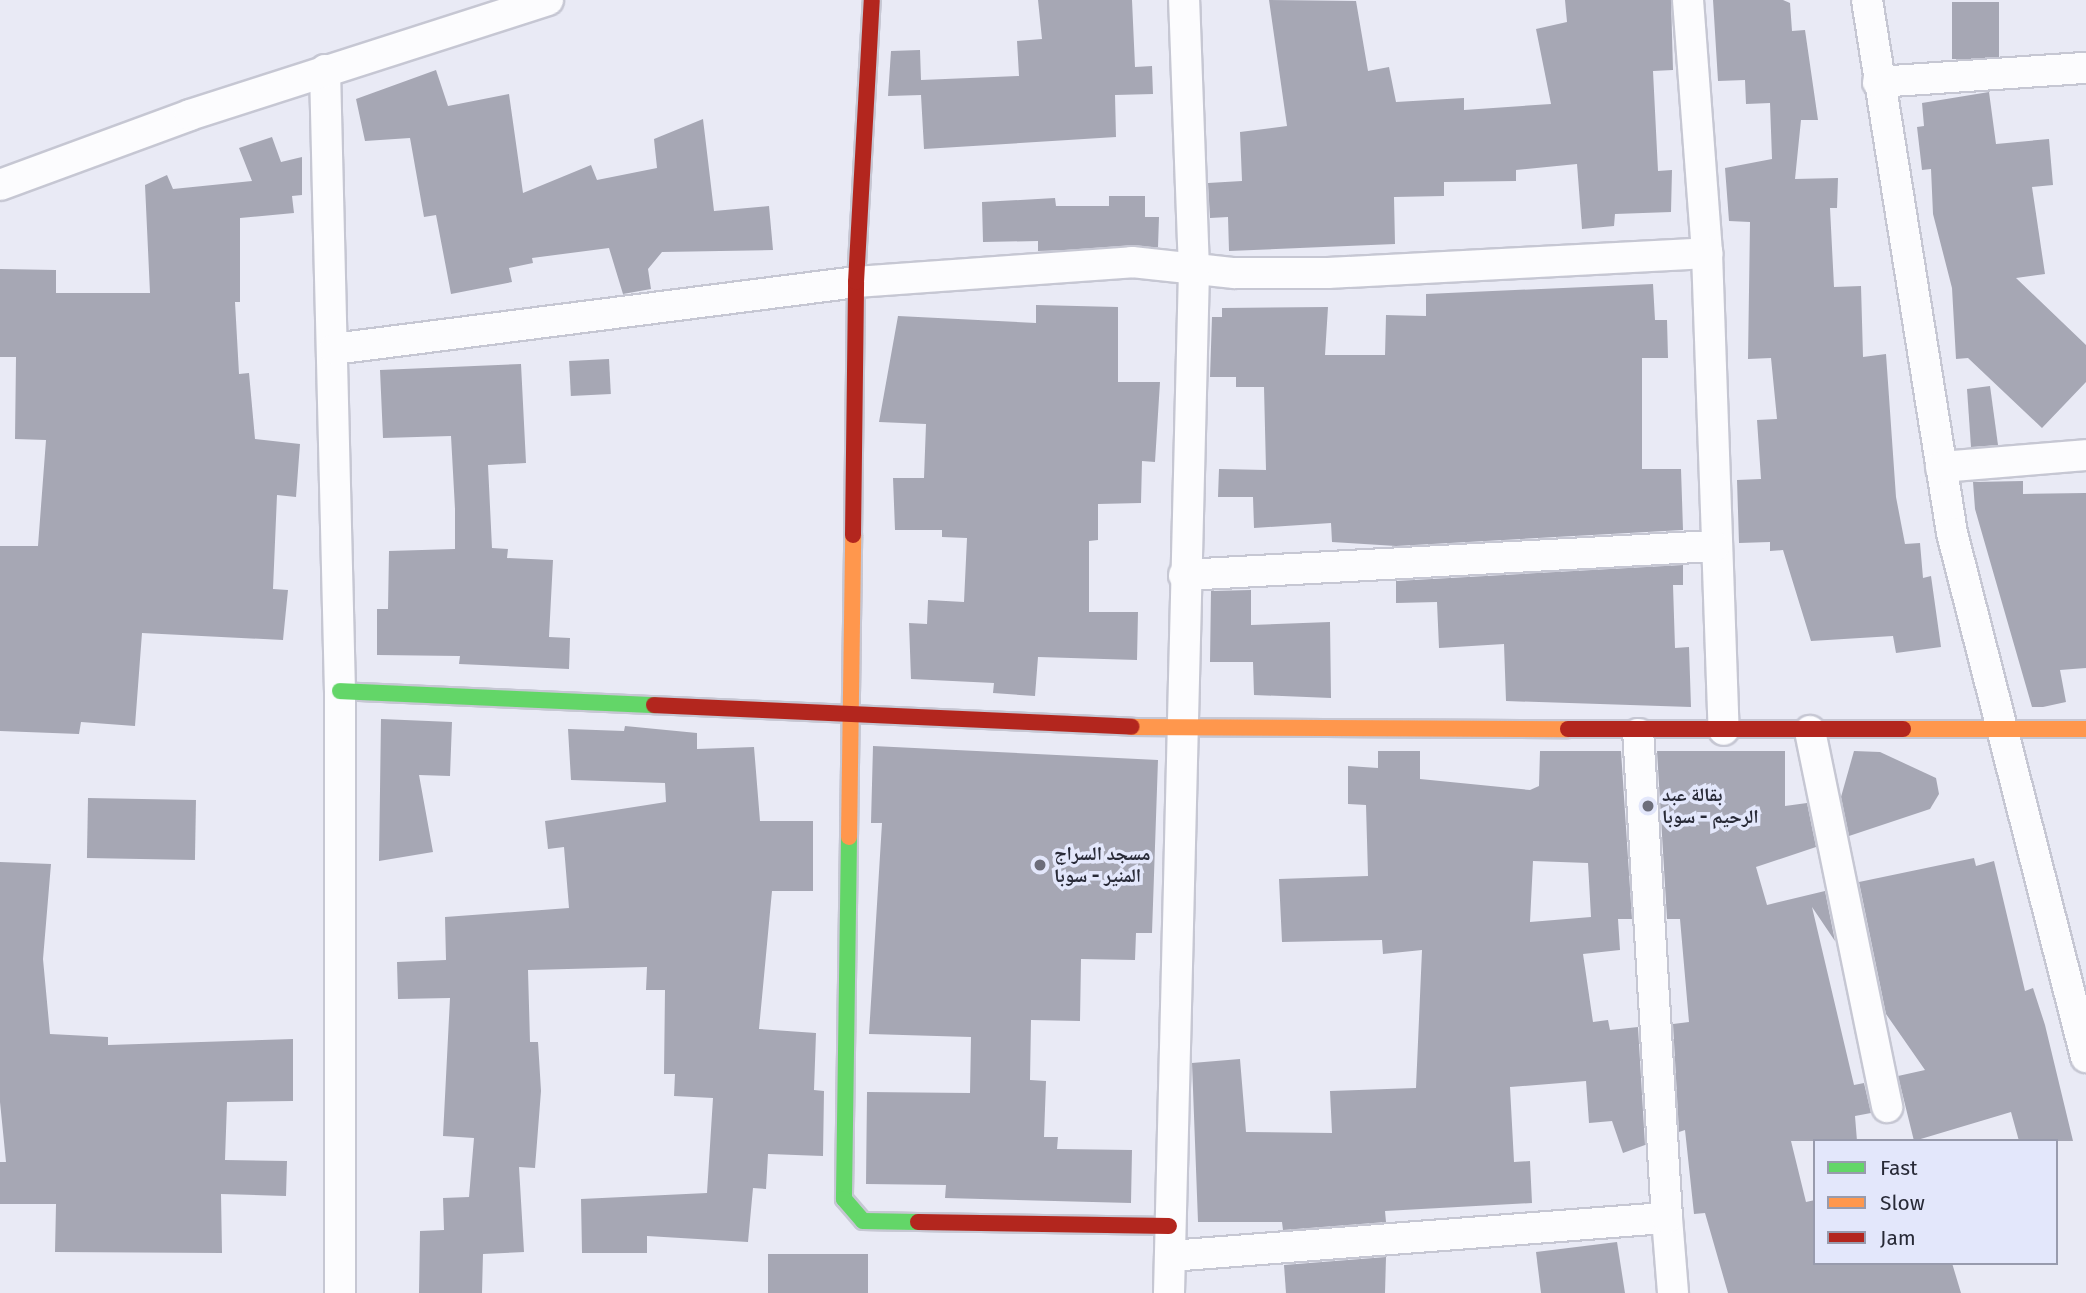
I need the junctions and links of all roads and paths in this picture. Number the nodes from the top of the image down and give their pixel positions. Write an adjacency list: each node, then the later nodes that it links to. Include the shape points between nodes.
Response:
1 (548, 0): 7 (street)
2 (872, 0): 12 (street)
3 (1184, 0): 11 (street)
4 (1688, 0): 10 (street)
5 (1867, 0): 8 (street)
6 (2086, 68): 8 (street)
7 (326, 70): 9 (street); 13 (street)
8 (1878, 82): 15 (street)
9 (0, 185)
10 (1707, 253): 11 (street, via 1328,273); 16 (street)
11 (1194, 270): 12 (street, via 1132,262); 17 (street)
12 (856, 282): 13 (street); 19 (street)
13 (334, 349): 18 (street)
14 (2086, 454): 15 (street)
15 (1941, 467): 23 (street)
16 (1714, 547): 17 (street); 22 (street)
17 (1184, 575): 20 (street)
18 (340, 691): 19 (street); 31 (street)
19 (849, 710): 20 (street); 29 (street, via 844,1199 851,1213 863,1222)
20 (1181, 729): 25 (street); 29 (street)
21 (2086, 729): 23 (street)
22 (1724, 730): 24 (street); 25 (street)
23 (2000, 730): 24 (street); 26 (street)
24 (1810, 731): 27 (street)
25 (1638, 734): 28 (street)
26 (2086, 1056)
27 (1887, 1107)
28 (1667, 1219): 30 (street); 33 (street)
29 (1169, 1226): 30 (street)
30 (1170, 1256): 32 (street)
31 (341, 1293)
32 (1168, 1293)
33 (1673, 1293)

